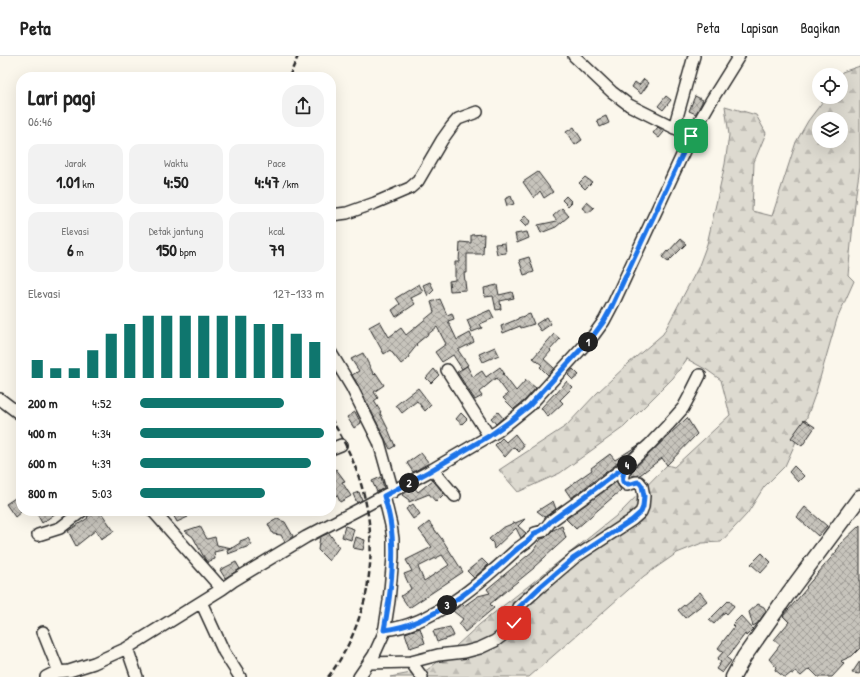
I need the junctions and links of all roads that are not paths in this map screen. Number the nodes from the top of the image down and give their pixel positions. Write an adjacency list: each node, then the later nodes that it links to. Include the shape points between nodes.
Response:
1 (694, 56): 5 (street)
2 (739, 56): 6 (street)
3 (577, 57): 5 (street, via 629,105)
4 (477, 112): 7 (street, via 458,119 442,140 418,181 410,188 347,213)
5 (674, 128): 6 (street)
6 (691, 136): 13 (street, via 604,321 529,406)
7 (336, 214)
8 (336, 361): 16 (street, via 379,442)
9 (447, 370): 13 (street)
10 (700, 375): 14 (street, via 683,408)
11 (0, 399): 12 (street)
12 (16, 410)
13 (489, 436): 15 (street)
14 (627, 465): 24 (street, via 551,521 542,531 535,533 486,578 452,602 412,624); 27 (street, via 622,479 628,485 639,482 642,486 644,496 641,512 574,558 539,588 518,608 514,623 495,641 465,652)
15 (433, 470): 16 (street); 17 (street)
16 (388, 494): 22 (street, via 306,536); 24 (street, via 393,551)
17 (455, 496)
18 (860, 497): 35 (main road, via 788,594)
19 (76, 516): 21 (street, via 60,528)
20 (157, 516): 22 (street)
21 (38, 535)
22 (222, 589): 23 (street)
23 (201, 602): 26 (street); 32 (street, via 224,652)
24 (384, 630): 28 (street)
25 (43, 632): 29 (street)
26 (127, 648): 29 (street); 31 (street)
27 (411, 662): 28 (street); 34 (street)
28 (369, 663): 33 (street)
29 (66, 674): 30 (street, via 56,672)
30 (46, 677)
31 (137, 677)
32 (240, 677)
33 (358, 677)
34 (422, 677)
35 (733, 677)

